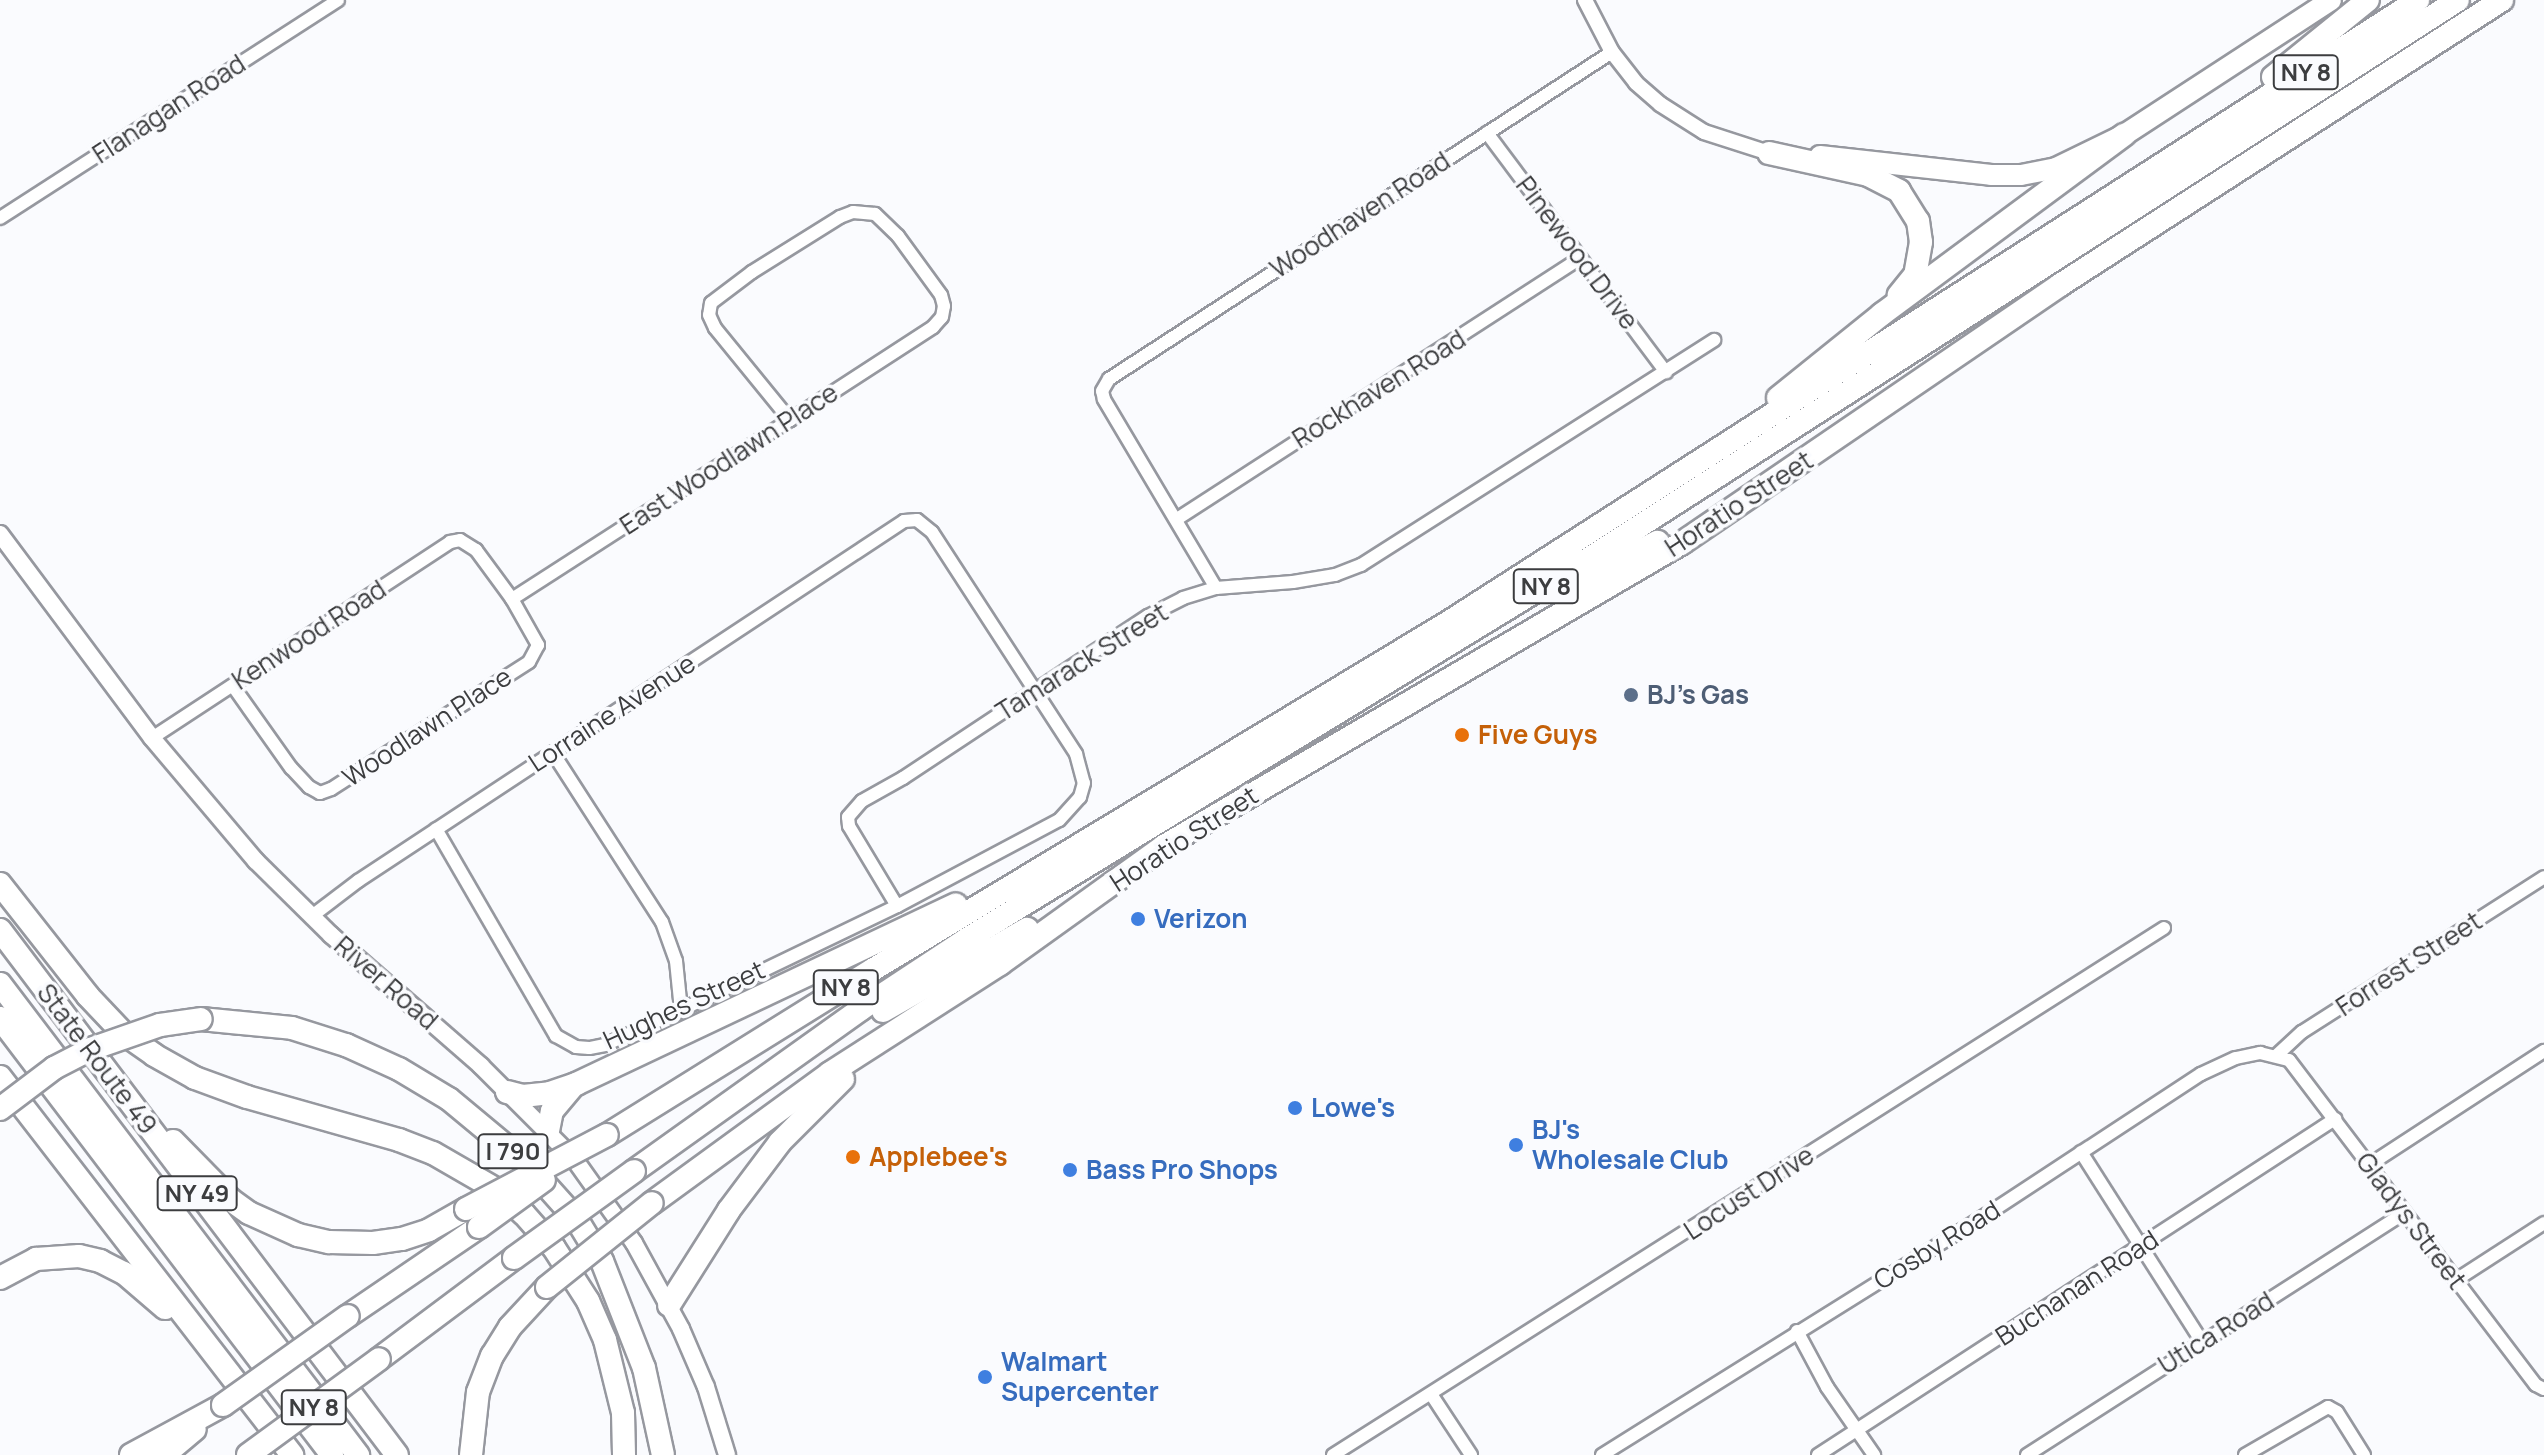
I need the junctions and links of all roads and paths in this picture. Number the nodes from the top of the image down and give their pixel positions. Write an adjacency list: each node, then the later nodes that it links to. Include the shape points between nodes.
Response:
1 (338, 0): 13 (street, Flanagan Road)
2 (1585, 0): 8 (street)
3 (2331, 0): 10 (highway)
4 (2368, 0): 11 (highway)
5 (2418, 0): 11 (highway, NY 8)
6 (2458, 0): 27 (highway, NY 8)
7 (2502, 0): 20 (highway, Horatio Street, via 2060,285)
8 (1612, 52): 9 (street, Woodhaven Road); 12 (street, via 1636,83 1674,115 1736,145)
9 (1487, 133): 14 (street, Pinewood Drive); 21 (street, Woodhaven Road, via 1109,379 1104,399)
10 (2124, 135): 12 (highway, via 2056,168 2021,175); 15 (highway)
11 (2194, 143): 19 (highway, NY 8)
12 (1769, 153): 15 (highway, via 1868,175 1889,184 1910,204 1918,221 1921,256 1915,275)
13 (0, 218)
14 (1580, 258): 17 (street, Pinewood Drive); 21 (street, Rockhaven Road)
15 (1882, 314): 19 (highway)
16 (1714, 340): 17 (street, Tamarack Street)
17 (1666, 372): 25 (street, Tamarack Street, via 1361,565 1293,582)
18 (790, 420): 18 (street, East Woodlawn Place, via 933,327 943,315 941,295 898,236 867,212 840,217 711,303 713,324); 26 (street, East Woodlawn Place)
19 (1683, 473): 33 (highway, NY 8, via 1465,612)
20 (1782, 477): 27 (highway, via 1543,599); 34 (highway, Horatio Street, via 1580,605 1338,742)
21 (1177, 519): 25 (street)
22 (917, 520): 29 (street, Hughes Street, via 932,532); 31 (street, Lorraine Avenue, via 904,521)
23 (0, 534): 30 (main road, River Road)
24 (467, 543): 26 (street, Woodlawn Place); 28 (street, Kenwood Road, via 450,542)
25 (1216, 588): 29 (street, Tamarack Street, via 1148,616)
26 (512, 599): 28 (street, Woodlawn Place, via 538,645 529,662 320,793 309,787)
27 (1502, 614): 47 (highway, NY 8, via 1086,864)
28 (233, 686): 30 (street, Kenwood Road)
29 (1034, 691): 37 (street, Tamarack Street, via 853,808 849,826); 37 (street, Hughes Street, via 1076,754 1083,772 1080,797 1059,820)
30 (152, 738): 38 (main road, River Road, via 256,861)
31 (553, 753): 32 (street, Lorraine Avenue); 42 (street, via 662,922 676,961)
32 (436, 829): 38 (street, Lorraine Avenue); 42 (street, Hughes Street, via 564,1042 576,1047 605,1045)
33 (1087, 840): 50 (highway); 58 (highway, NY 8, bridge)
34 (1123, 876): 44 (highway, Horatio Street); 47 (highway)
35 (2544, 877): 46 (street, Forrest Street, via 2302,1032)
36 (0, 884): 80 (highway, via 88,996 123,1033 154,1055 195,1078 247,1097 433,1153 497,1190 524,1214 554,1248 588,1301 605,1340 623,1413)
37 (897, 906): 42 (street, Hughes Street)
38 (312, 916): 51 (main road, River Road)
39 (2164, 928): 69 (street, Locust Drive)
40 (0, 930): 48 (highway, State Route 49 / NY 49)
41 (0, 984): 77 (highway)
42 (681, 1010)
43 (0, 1018): 76 (highway)
44 (895, 1031): 64 (highway, via 780,1142); 79 (highway, bridge, via 652,1203 547,1287 510,1327 492,1356 478,1392)
45 (2544, 1051): 56 (street)
46 (2277, 1055): 53 (street, Gladys Street, via 2289,1060); 55 (street, Cosby Road, via 2236,1058 2201,1074)
47 (790, 1060): 74 (highway, NY 8, bridge)
48 (105, 1070): 58 (highway, via 231,1200 270,1224 329,1242 373,1243); 78 (highway, State Route 49 / NY 49)
49 (0, 1077): 67 (highway, NY 49)
50 (576, 1084): 51 (highway, via 550,1093); 54 (highway, via 552,1111)
51 (507, 1092): 54 (main road, River Road)
52 (0, 1109): 61 (highway, I 790, bridge, via 54,1068 160,1025 201,1019 257,1022 323,1036 399,1069 486,1126 553,1189)
53 (2335, 1119): 56 (street, Gladys Street); 60 (street, Buchanan Road)
54 (548, 1131): 64 (main road, River Road, via 602,1195)
55 (2081, 1152): 60 (street); 65 (street, Cosby Road)
56 (2369, 1165): 57 (street, Gladys Street)
57 (2405, 1212): 63 (street, Gladys Street); 66 (street, Utica Road)
58 (472, 1218): 70 (highway, NY 8, bridge)
59 (2544, 1223): 63 (street)
60 (2141, 1247): 66 (street); 71 (street, Buchanan Road)
61 (602, 1261): 81 (highway, I 790, via 644,1368); 82 (highway, via 645,1340 660,1383)
62 (0, 1278): 67 (highway, via 46,1258 100,1261 149,1291)
63 (2456, 1280): 68 (street, Gladys Street)
64 (669, 1305): 83 (main road, River Road, via 706,1387)
65 (1797, 1331): 71 (street); 86 (street, Cosby Road)
66 (2202, 1342): 89 (street, Utica Road)
67 (232, 1376): 75 (highway, NY 49)
68 (2544, 1389)
69 (1431, 1394): 84 (street, Locust Drive); 85 (street)
70 (223, 1405): 72 (highway); 73 (highway, NY 8)
71 (1857, 1429): 87 (street, Buchanan Road); 88 (street)
72 (131, 1455)
73 (164, 1455)
74 (248, 1455)
75 (292, 1455)
76 (332, 1455)
77 (358, 1455)
78 (397, 1455)
79 (471, 1455)
80 (624, 1455)
81 (663, 1455)
82 (674, 1455)
83 (727, 1455)
84 (1333, 1455)
85 (1471, 1455)
86 (1602, 1455)
87 (1818, 1455)
88 (1874, 1455)
89 (2027, 1455)
90 (2245, 1455): 91 (street, via 2328,1407 2337,1412)
91 (2364, 1455)

